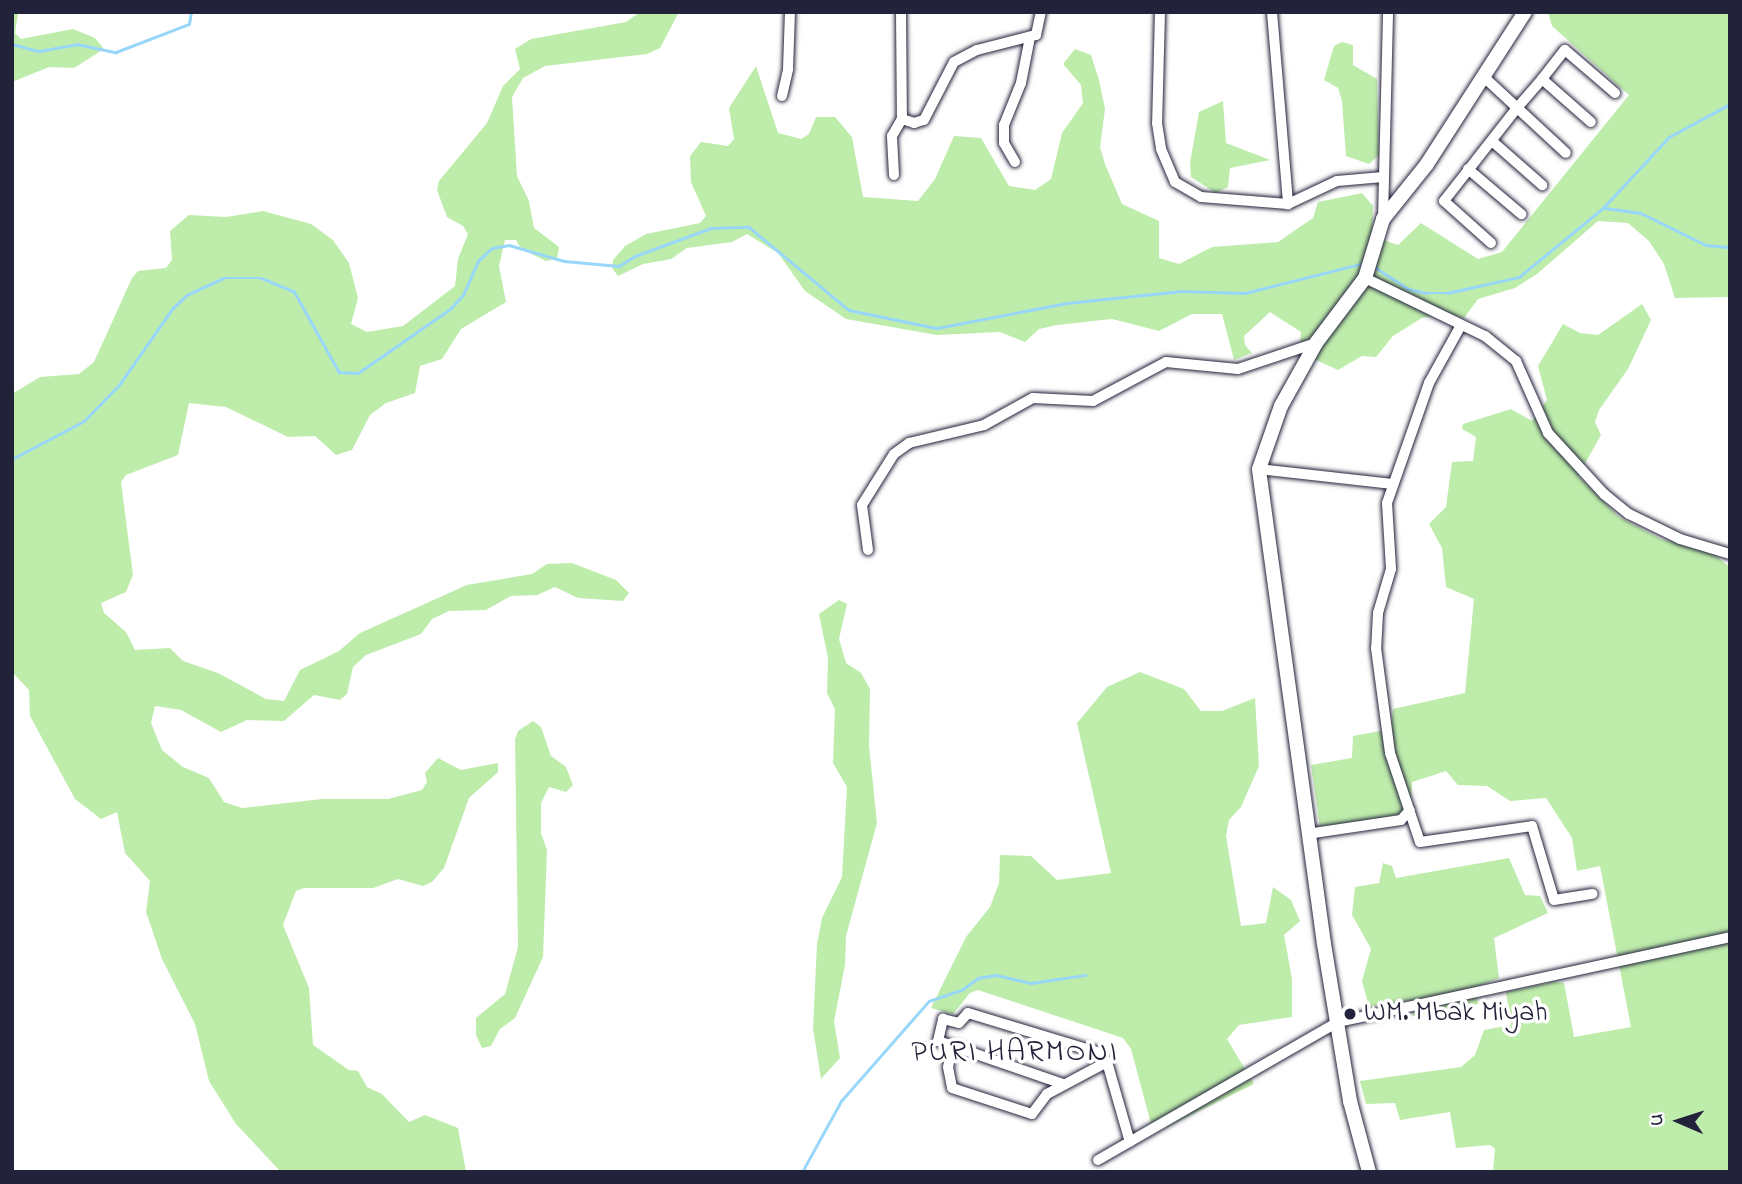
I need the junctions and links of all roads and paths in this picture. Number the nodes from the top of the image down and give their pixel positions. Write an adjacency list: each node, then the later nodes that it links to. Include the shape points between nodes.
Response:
1 (790, 12): 12 (street, via 789,69)
2 (901, 12): 14 (street)
3 (1041, 12): 8 (street, via 1038,33)
4 (1160, 12): 23 (street, via 1157,123 1161,149 1175,182 1201,197)
5 (1272, 12): 23 (street)
6 (1388, 12): 21 (street)
7 (1525, 12): 9 (street)
8 (1030, 37): 14 (street, via 976,50 954,62 924,120); 18 (street, via 1021,83 1004,125 1004,143)
9 (1485, 78): 13 (street); 25 (street)
10 (1542, 79): 11 (street, via 1566,50); 13 (street); 15 (street)
11 (1615, 93)
12 (782, 96)
13 (1517, 108): 16 (street); 17 (street)
14 (902, 119): 20 (street, via 892,136)
15 (1591, 122)
16 (1492, 141): 19 (street); 22 (street)
17 (1566, 153)
18 (1015, 162)
19 (1468, 169): 24 (street); 26 (street, via 1444,201)
20 (894, 175)
21 (1383, 177): 23 (street, via 1337,181); 25 (street)
22 (1542, 185)
23 (1288, 204)
24 (1521, 214)
25 (1383, 219): 27 (street)
26 (1491, 243)
27 (1368, 267): 28 (street); 29 (street)
28 (1460, 327): 31 (street, via 1429,383); 33 (street, via 1485,336 1516,361 1548,433 1604,494 1642,523)
29 (1316, 343): 30 (street, via 1281,406); 32 (street, via 1226,370 1184,360 1166,362 1093,401 1033,398 984,425 909,443 894,454 862,505)
30 (1259, 469): 31 (street); 35 (street)
31 (1392, 484): 34 (street, via 1386,520 1391,569 1378,613 1376,648 1390,753)
32 (868, 550)
33 (1730, 554)
34 (1410, 810): 35 (street, via 1401,820); 36 (street, via 1420,842 1532,826 1554,900)
35 (1307, 834): 38 (street)
36 (1593, 894)
37 (1730, 937): 38 (street)
38 (1338, 1022): 42 (street); 44 (street, via 1350,1101)
39 (952, 1047): 40 (street, via 937,1039 943,1019 959,1023 968,1013 1100,1053); 41 (street); 41 (street, via 948,1068 950,1084 956,1089 1031,1114 1044,1097)
40 (1107, 1062): 41 (street); 42 (street)
41 (1063, 1084)
42 (1130, 1142): 43 (street)
43 (1098, 1160)
44 (1368, 1172)

